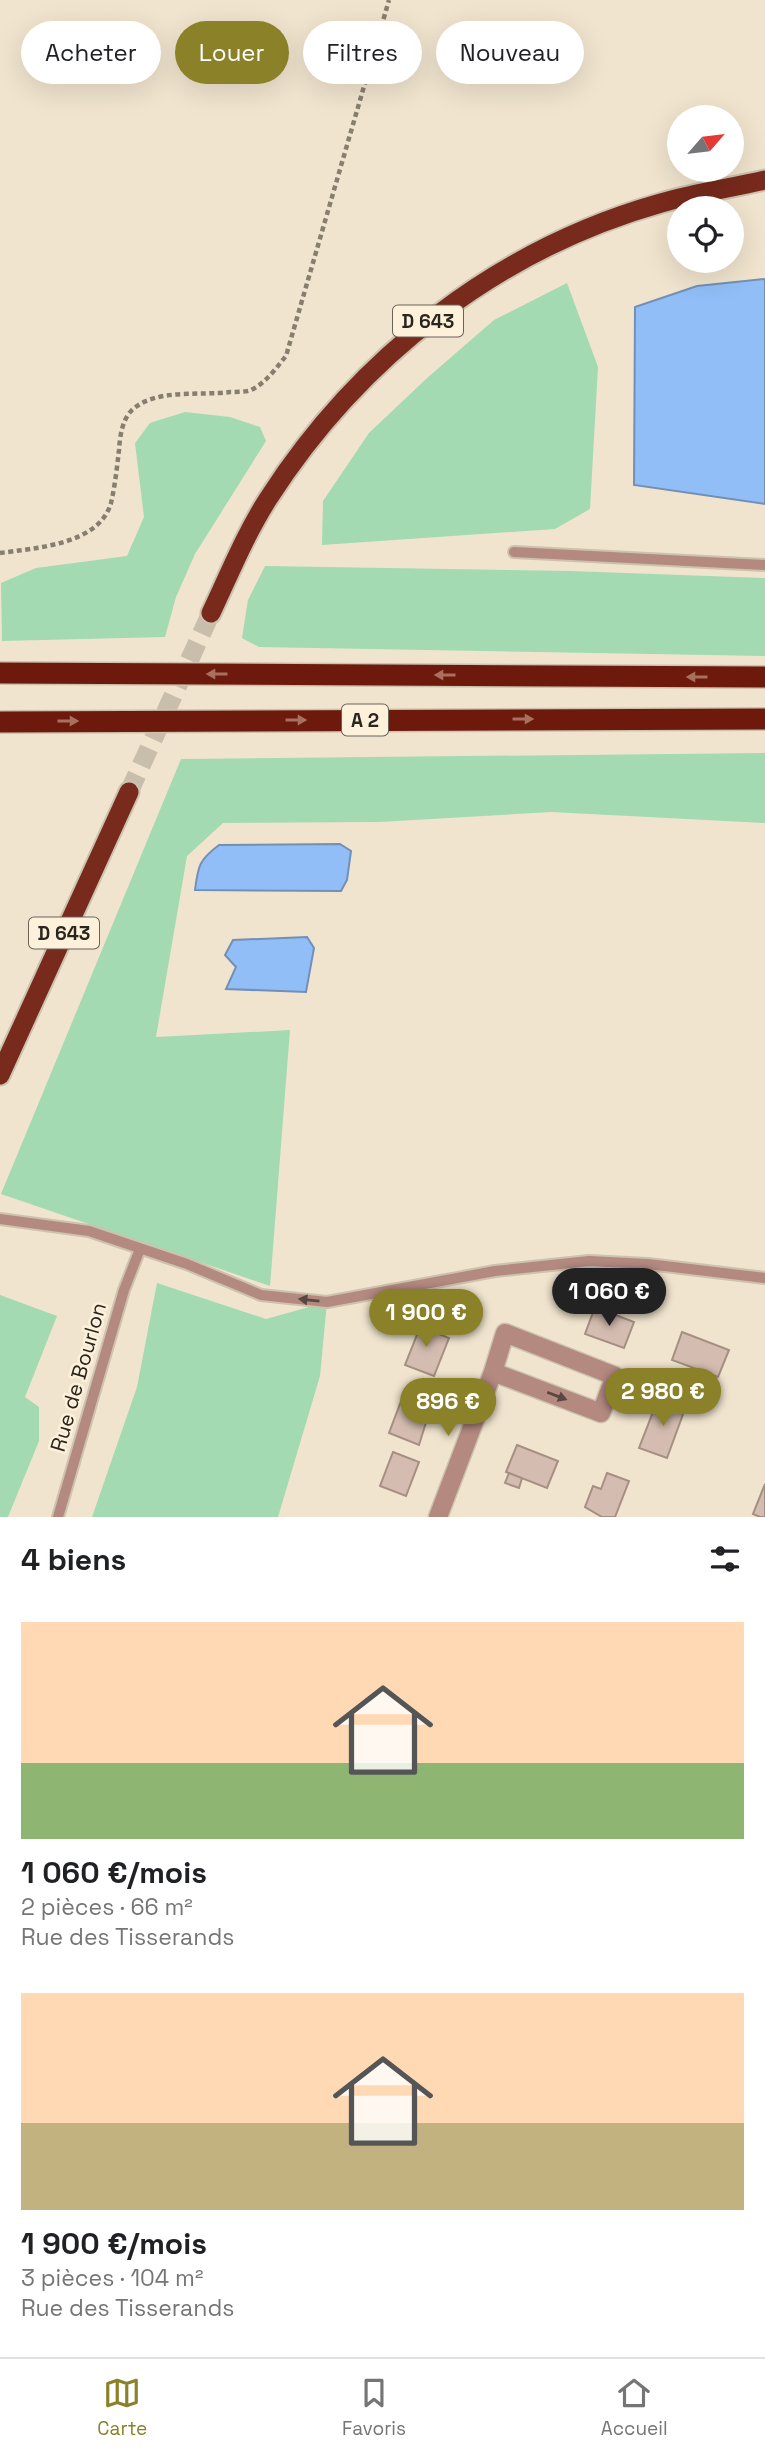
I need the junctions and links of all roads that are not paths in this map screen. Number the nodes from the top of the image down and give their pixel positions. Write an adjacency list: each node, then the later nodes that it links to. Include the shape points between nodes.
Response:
1 (765, 180): 4 (highway, D 643, via 662,203 553,243 460,297 423,325 357,384 295,460 266,502)
2 (514, 552): 3 (lane)
3 (765, 565)
4 (211, 613)
5 (0, 673): 6 (highway, A 2, one-way to 5)
6 (765, 677)
7 (765, 719): 8 (highway, A 2, one-way to 7)
8 (0, 722)
9 (129, 792): 10 (highway, D 643)
10 (0, 1074)
11 (0, 1219): 12 (lane, via 89,1231)
12 (140, 1249): 13 (lane, one-way to 12, via 589,1261 495,1271 327,1302 261,1295); 15 (lane, Rue de Bourlon)
13 (765, 1278)
14 (493, 1372): 14 (street, one-way to 14, via 601,1413 615,1376 505,1333); 16 (street)
15 (58, 1517)
16 (438, 1517)

